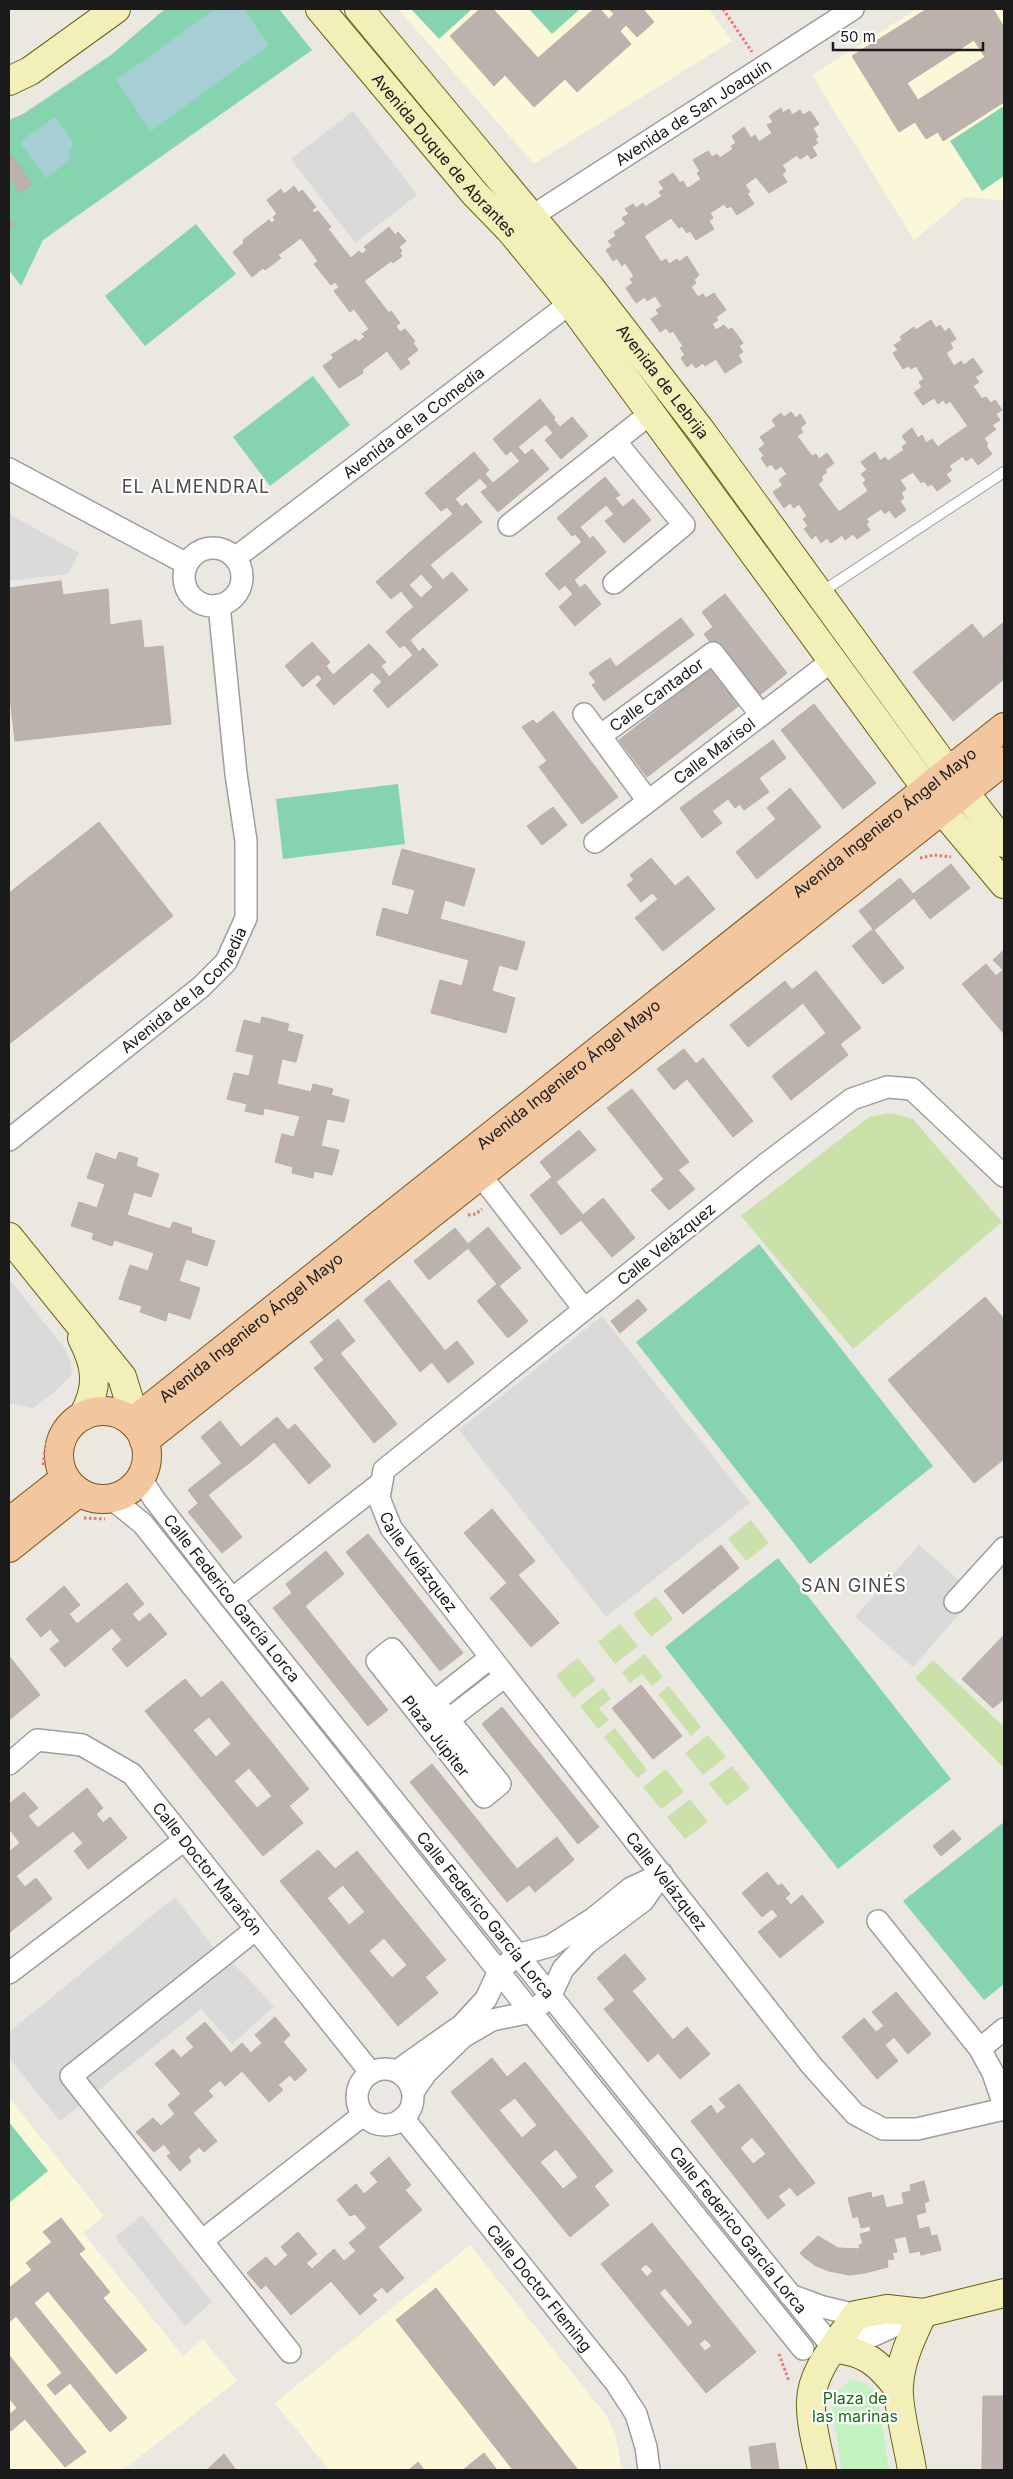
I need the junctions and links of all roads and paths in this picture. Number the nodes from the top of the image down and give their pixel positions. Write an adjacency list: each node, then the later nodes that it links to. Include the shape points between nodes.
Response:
1 (90, 9): 7 (main road)
2 (116, 9): 9 (main road, via 30,71)
3 (320, 9): 11 (main road, Avenida Duque de Abrantes, via 474,194)
4 (359, 9): 10 (main road, Avenida de Lebrija)
5 (723, 9): 8 (path)
6 (853, 9): 8 (street, Avenida de San Joaquín)
7 (9, 60)
8 (762, 66): 10 (street, Avenida de San Joaquín)
9 (9, 81)
10 (533, 216): 11 (street, Avenida de San Joaquín); 12 (main road, Avenida de Lebrija)
11 (510, 230): 12 (main road, Avenida Duque de Abrantes)
12 (580, 295): 13 (main road, Avenida de Lebrija); 18 (street, Avenida de la Comedia); 21 (main road, Avenida de Lebrija, via 702,432)
13 (651, 413): 14 (street); 23 (main road, Avenida de Lebrija)
14 (615, 441): 17 (street); 20 (street, via 684,525)
15 (9, 469): 19 (street)
16 (1004, 472): 21 (lane)
17 (509, 525)
18 (235, 558): 19 (street, via 220,549 210,548 201,551); 22 (street, via 240,567 241,586 232,599)
19 (187, 564): 22 (street, via 184,582 193,599 205,604)
20 (614, 583)
21 (820, 594): 29 (main road, Avenida de Lebrija)
22 (218, 604): 37 (street, Avenida de la Comedia, via 246,841 246,918 226,962 202,987)
23 (833, 660): 25 (street, Calle Marisol); 30 (main road, Avenida de Lebrija)
24 (584, 714): 27 (street)
25 (761, 715): 27 (street, Calle Cantador, via 712,653); 32 (street, Calle Marisol)
26 (1004, 727): 29 (main road, Avenida Ingeniero Ángel Mayo)
27 (600, 736): 32 (street)
28 (1004, 761): 31 (main road, Avenida Ingeniero Ángel Mayo)
29 (948, 771): 30 (main road, Avenida Ingeniero Ángel Mayo); 31 (main road, Avenida de Lebrija)
30 (927, 788): 33 (main road, Avenida de Lebrija); 38 (main road, Avenida Ingeniero Ángel Mayo)
31 (964, 793): 33 (main road, Avenida Ingeniero Ángel Mayo); 35 (main road, Avenida de Lebrija)
32 (648, 801): 34 (street, Calle Marisol)
33 (942, 810): 36 (main road, Avenida de Lebrija); 38 (main road, Avenida Ingeniero Ángel Mayo)
34 (595, 842)
35 (1004, 844)
36 (1004, 884)
37 (9, 1140)
38 (473, 1166): 42 (street); 44 (main road, Avenida Ingeniero Ángel Mayo); 46 (main road, Avenida Ingeniero Ángel Mayo)
39 (1004, 1176): 42 (street, Calle Velázquez, via 912,1089 887,1087 852,1099)
40 (9, 1237): 41 (main road)
41 (64, 1306): 43 (main road); 45 (main road, via 96,1370 92,1400)
42 (584, 1309): 48 (street, Calle Velázquez, via 384,1470)
43 (122, 1377): 44 (main road, via 140,1394); 46 (main road)
44 (163, 1398): 46 (main road, Avenida Ingeniero Ángel Mayo)
45 (74, 1418): 46 (main road, via 106,1412 122,1416); 49 (main road, via 61,1443 60,1461); 50 (path, via 50,1436 43,1452 42,1469 33,1486)
46 (138, 1432): 47 (main road, via 146,1460)
47 (140, 1477): 51 (main road, via 128,1491); 55 (street, Calle Federico García Lorca)
48 (381, 1484): 55 (street); 57 (street, Calle Velázquez, via 379,1498 391,1528)
49 (72, 1485): 50 (main road); 51 (main road, via 95,1498); 53 (main road)
50 (41, 1496): 52 (main road)
51 (112, 1498): 67 (street, Calle Federico García Lorca, via 143,1524)
52 (9, 1522)
53 (9, 1548)
54 (1004, 1548): 56 (street)
55 (232, 1599): 66 (street, Calle Federico García Lorca)
56 (955, 1602)
57 (490, 1658): 58 (street, Calle Velázquez); 59 (street, Plaza Júpiter)
58 (505, 1676): 60 (street, Plaza Júpiter); 63 (street, Calle Velázquez)
59 (434, 1702): 60 (street, Plaza Júpiter); 60 (street, Plaza Júpiter, via 392,1649 377,1661 484,1797 500,1784)
60 (448, 1720)
61 (9, 1764): 62 (street, Calle Doctor Marañón, via 37,1740 82,1746 132,1774)
62 (183, 1840): 65 (street, Calle Doctor Marañón); 68 (street)
63 (662, 1874): 66 (street, via 630,1888 594,1918 550,1946); 69 (street, via 643,1901 587,1942 563,1969); 77 (street, Calle Velázquez, via 812,2066 855,2114 883,2128 917,2129)
64 (878, 1921): 72 (street)
65 (255, 1930): 74 (street, Calle Doctor Marañón); 80 (street, via 71,2076)
66 (517, 1955): 67 (street); 69 (street, Calle Federico García Lorca)
67 (499, 1971): 70 (street, Calle Federico García Lorca); 73 (street, via 486,1999 462,2025)
68 (9, 1973)
69 (550, 1996): 70 (street); 82 (street, Calle Federico García Lorca)
70 (531, 2012): 75 (street, via 492,2020 463,2037 426,2072); 85 (street, Calle Federico García Lorca)
71 (1004, 2029): 72 (street)
72 (980, 2049): 76 (street)
73 (397, 2071): 74 (street, via 379,2069); 75 (street, via 404,2076)
74 (371, 2073): 78 (street, via 363,2079 357,2097)
75 (413, 2092): 79 (street, via 410,2109)
76 (1004, 2105)
77 (1004, 2109)
78 (363, 2115): 79 (street, via 388,2125); 80 (street)
79 (403, 2118): 90 (street, Calle Doctor Fleming, via 616,2383 636,2414)
80 (203, 2240): 87 (street)
81 (1004, 2293): 83 (main road)
82 (790, 2295): 84 (street, via 823,2308); 86 (street, Calle Federico García Lorca)
83 (923, 2313): 84 (main road, via 887,2309); 86 (street); 88 (main road, via 910,2342)
84 (856, 2315): 86 (main road)
85 (803, 2349): 86 (street); 89 (street)
86 (834, 2349): 88 (main road, via 851,2350 869,2358); 89 (main road, via 814,2384)
87 (290, 2352)
88 (898, 2388): 92 (main road)
89 (811, 2402): 91 (main road)
90 (649, 2470)
91 (822, 2470)
92 (912, 2470)

